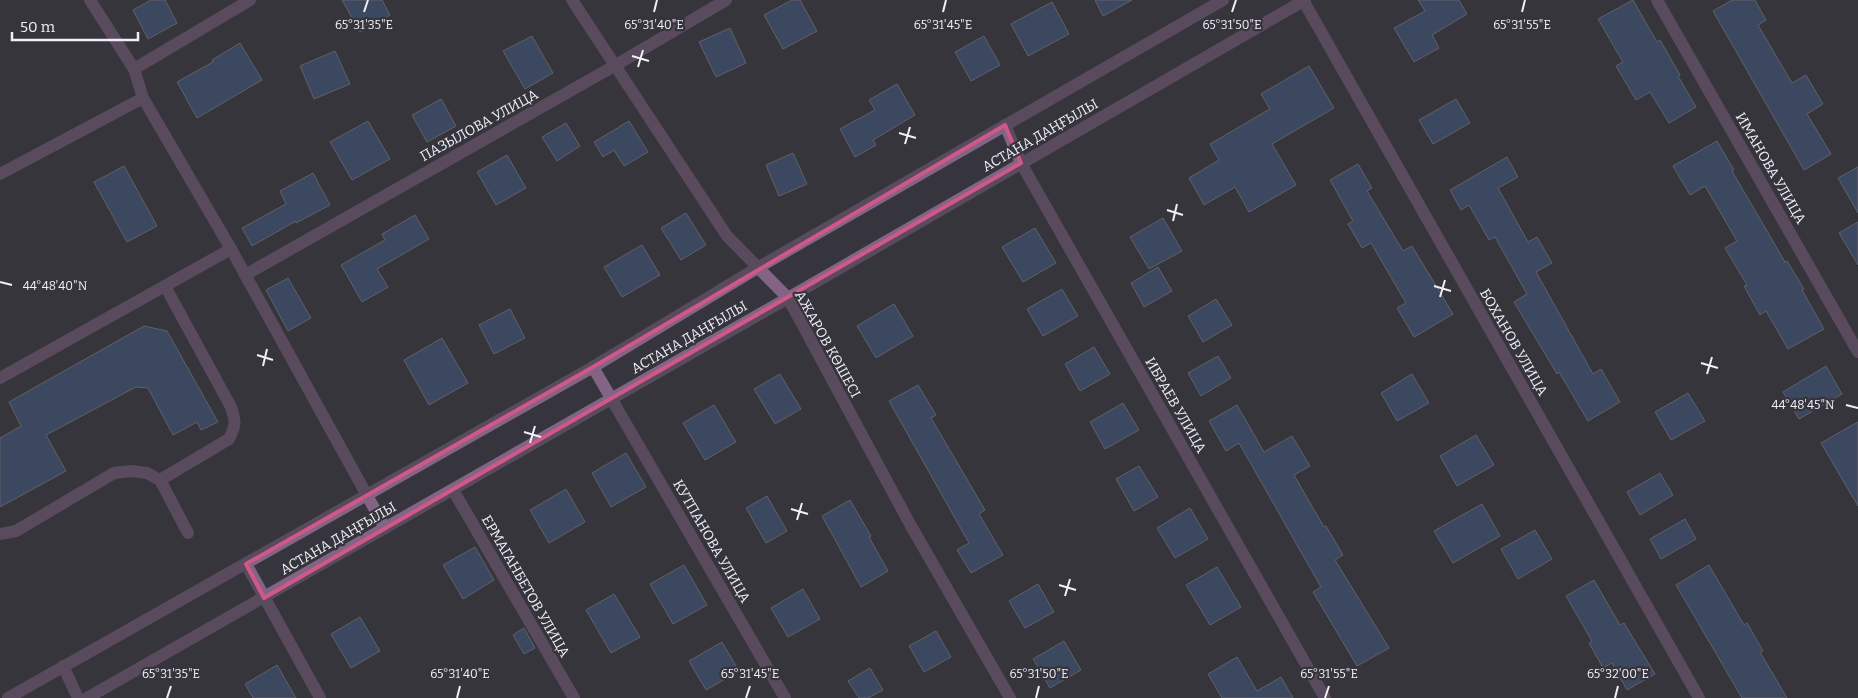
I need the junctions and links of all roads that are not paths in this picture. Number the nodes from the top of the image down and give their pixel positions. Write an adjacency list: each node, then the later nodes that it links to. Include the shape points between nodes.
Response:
1 (90, 0): 9 (street)
2 (250, 0): 9 (street)
3 (572, 0): 8 (street, АЖАРОВ КӨШЕСІ)
4 (726, 0): 8 (street, ПАЗЫЛОВА УЛИЦА)
5 (1223, 0): 11 (street, АСТАНА ДАҢҒЫЛЫ)
6 (1304, 0): 12 (street, АСТАНА ДАҢҒЫЛЫ); 40 (street, БОХАНОВ УЛИЦА)
7 (1657, 0): 19 (street, ИМАНОВА УЛИЦА)
8 (616, 65): 15 (street, АЖАРОВ КӨШЕСІ, via 728,236); 16 (street, ПАЗЫЛОВА УЛИЦА)
9 (134, 68): 10 (street)
10 (143, 98): 13 (street); 14 (street)
11 (1005, 125): 12 (street, ИБРАЕВ УЛИЦА); 15 (street, АСТАНА ДАҢҒЫЛЫ)
12 (1020, 163): 18 (street, АСТАНА ДАҢҒЫЛЫ); 39 (street, ИБРАЕВ УЛИЦА)
13 (0, 174)
14 (231, 249): 16 (street); 17 (street)
15 (759, 267): 18 (street, АЖАРОВ КӨШЕСІ); 20 (street, АСТАНА ДАҢҒЫЛЫ)
16 (245, 274): 25 (street)
17 (165, 286): 21 (street); 23 (street, via 235,418 228,439)
18 (788, 298): 22 (street, АСТАНА ДАҢҒЫЛЫ); 38 (street, АЖАРОВ КӨШЕСІ, via 911,526)
19 (1858, 352)
20 (593, 367): 22 (street, КУТПАНОВА УЛИЦА); 25 (street, АСТАНА ДАҢҒЫЛЫ)
21 (0, 378)
22 (613, 398): 24 (street, АСТАНА ДАҢҒЫЛЫ); 37 (street, КУТПАНОВА УЛИЦА)
23 (160, 480): 27 (street); 28 (street, via 132,470 114,473 16,531)
24 (453, 490): 26 (street, АСТАНА ДАҢҒЫЛЫ); 36 (street, ЕРМАГАНБЕТОВ УЛИЦА)
25 (366, 495): 26 (street); 29 (street, АСТАНА ДАҢҒЫЛЫ)
26 (385, 528): 30 (street, АСТАНА ДАҢҒЫЛЫ)
27 (188, 533)
28 (0, 534)
29 (246, 564): 30 (street); 31 (street, АСТАНА ДАҢҒЫЛЫ)
30 (264, 598): 34 (street, АСТАНА ДАҢҒЫЛЫ); 35 (street)
31 (62, 666): 32 (street, АСТАНА ДАҢҒЫЛЫ); 33 (street)
32 (8, 698)
33 (78, 698)
34 (88, 698)
35 (320, 698)
36 (574, 698)
37 (785, 698)
38 (1010, 698)
39 (1325, 698)
40 (1699, 698)

